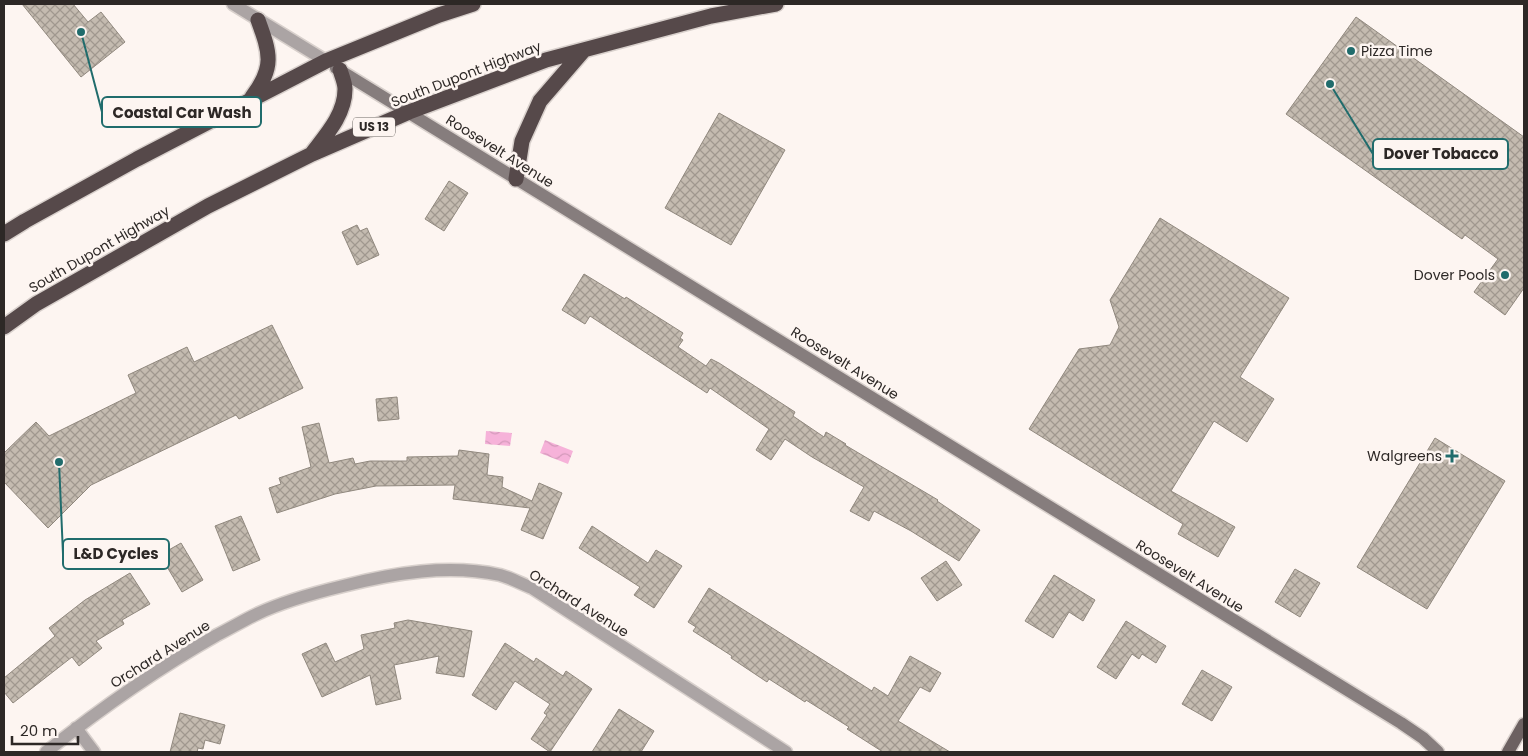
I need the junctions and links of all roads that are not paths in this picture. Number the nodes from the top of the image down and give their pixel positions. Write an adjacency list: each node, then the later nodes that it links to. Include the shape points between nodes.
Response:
1 (233, 4): 5 (street, Roosevelt Avenue)
2 (473, 4): 7 (highway)
3 (776, 4): 4 (highway, South Dupont Highway / US 13)
4 (756, 6): 6 (highway, South Dupont Highway / US 13)
5 (258, 20): 7 (street, Roosevelt Avenue); 9 (highway, via 267,44 269,64 263,83)
6 (584, 50): 10 (highway, South Dupont Highway / US 13, via 546,60); 12 (highway, via 540,100 522,141)
7 (326, 61): 8 (street, Roosevelt Avenue); 9 (highway)
8 (340, 70): 10 (street, Roosevelt Avenue); 11 (highway, via 345,88 343,108)
9 (250, 100): 13 (highway, via 136,159)
10 (409, 112): 11 (highway, South Dupont Highway / US 13); 12 (street, Roosevelt Avenue)
11 (312, 154): 14 (highway, South Dupont Highway / US 13, via 208,206 36,304)
12 (516, 179): 20 (street, Roosevelt Avenue, via 1401,723)
13 (4, 234)
14 (4, 327)
15 (1524, 724): 21 (main road)
16 (76, 728): 17 (street, Orchard Avenue); 18 (street); 19 (street, Orchard Avenue, via 189,651 257,613 312,593 371,579 410,572 464,570 502,576 532,588)
17 (46, 752)
18 (94, 752)
19 (786, 752)
20 (1438, 752)
21 (1508, 752)

